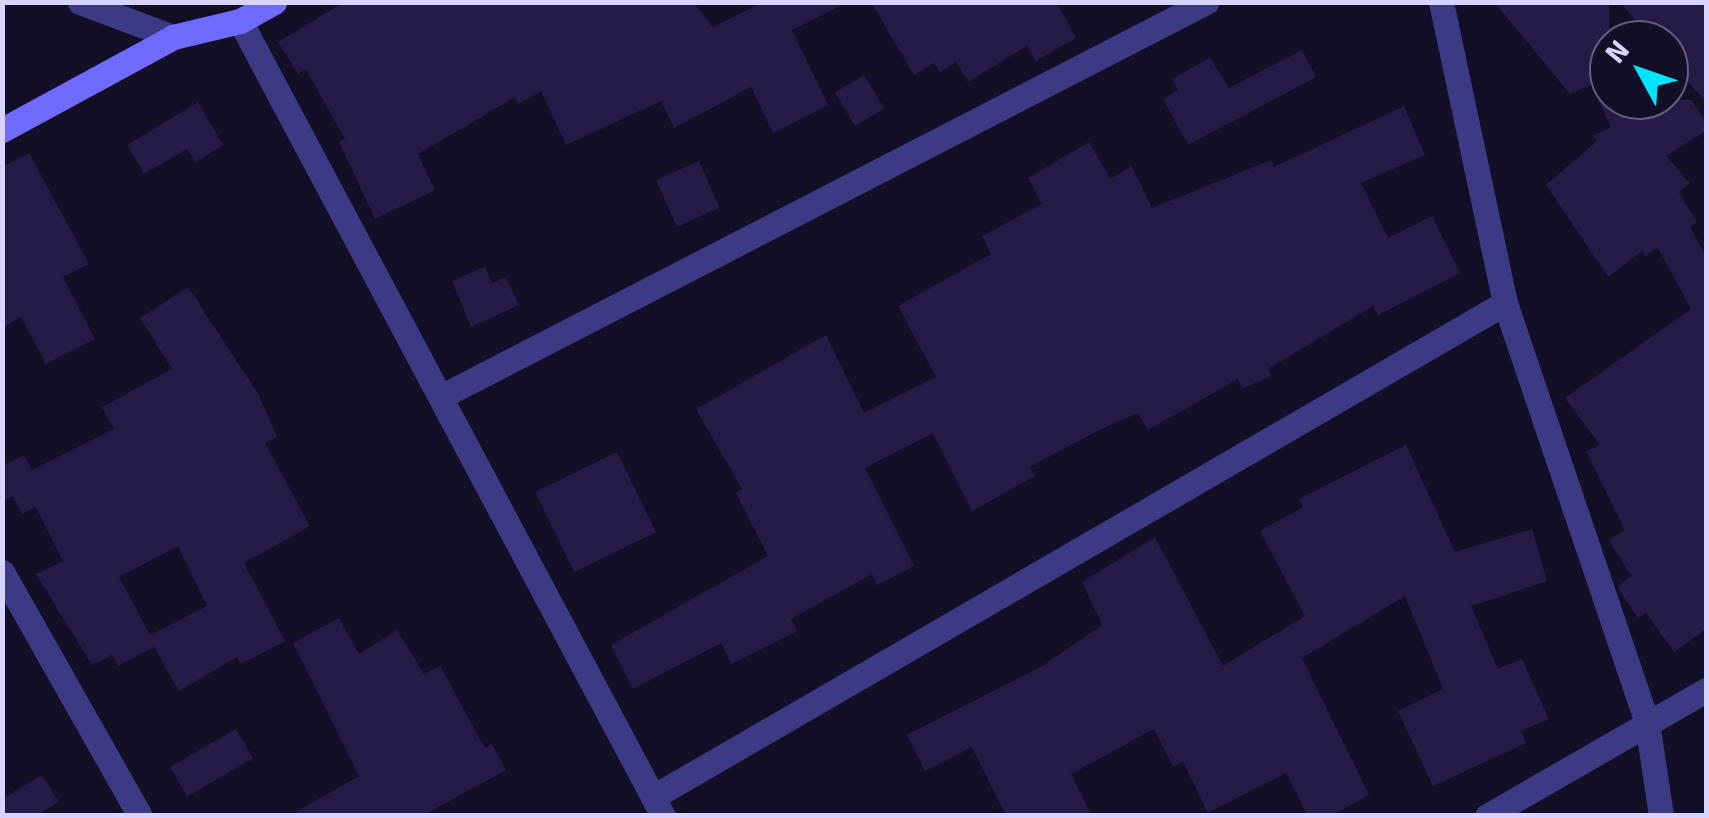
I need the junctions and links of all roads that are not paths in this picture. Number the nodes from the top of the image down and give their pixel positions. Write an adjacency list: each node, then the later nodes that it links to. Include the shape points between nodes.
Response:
1 (80, 2): 6 (street)
2 (274, 2): 5 (street)
3 (1206, 2): 9 (street)
4 (1441, 2): 8 (street)
5 (240, 21): 6 (street); 9 (street)
6 (172, 37): 7 (street)
7 (2, 130)
8 (1506, 303): 12 (street); 13 (street)
9 (442, 396): 13 (street)
10 (2, 572): 14 (street)
11 (1706, 690): 12 (street)
12 (1648, 722): 15 (street); 16 (street)
13 (658, 806)
14 (140, 816)
15 (1487, 816)
16 (1661, 816)

